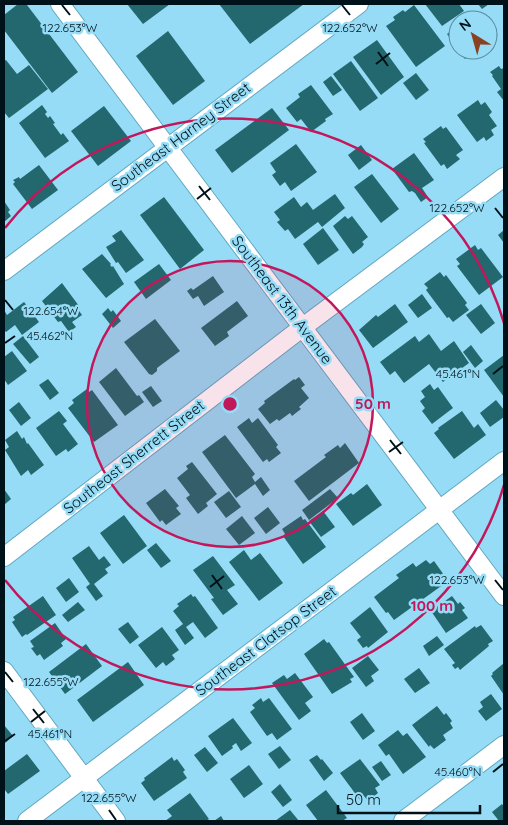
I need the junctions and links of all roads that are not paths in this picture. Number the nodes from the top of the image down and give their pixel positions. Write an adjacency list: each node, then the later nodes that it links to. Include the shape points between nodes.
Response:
1 (60, 4): 3 (street, Southeast 13th Avenue)
2 (359, 4): 3 (street, Southeast Harney Street)
3 (168, 146): 5 (street, Southeast Harney Street); 6 (street, Southeast 13th Avenue)
4 (504, 177): 6 (street, Southeast Sherrett Street)
5 (4, 270)
6 (303, 327): 8 (street, Southeast 13th Avenue); 9 (street, Southeast Sherrett Street)
7 (504, 461): 8 (street, Southeast Clatsop Street)
8 (440, 510): 10 (street, Southeast 13th Avenue); 13 (street, Southeast Clatsop Street)
9 (4, 557)
10 (504, 596)
11 (4, 671): 13 (street)
12 (504, 745): 16 (street)
13 (84, 778): 14 (street, Southeast Clatsop Street); 15 (street)
14 (27, 821)
15 (116, 821)
16 (403, 821)

